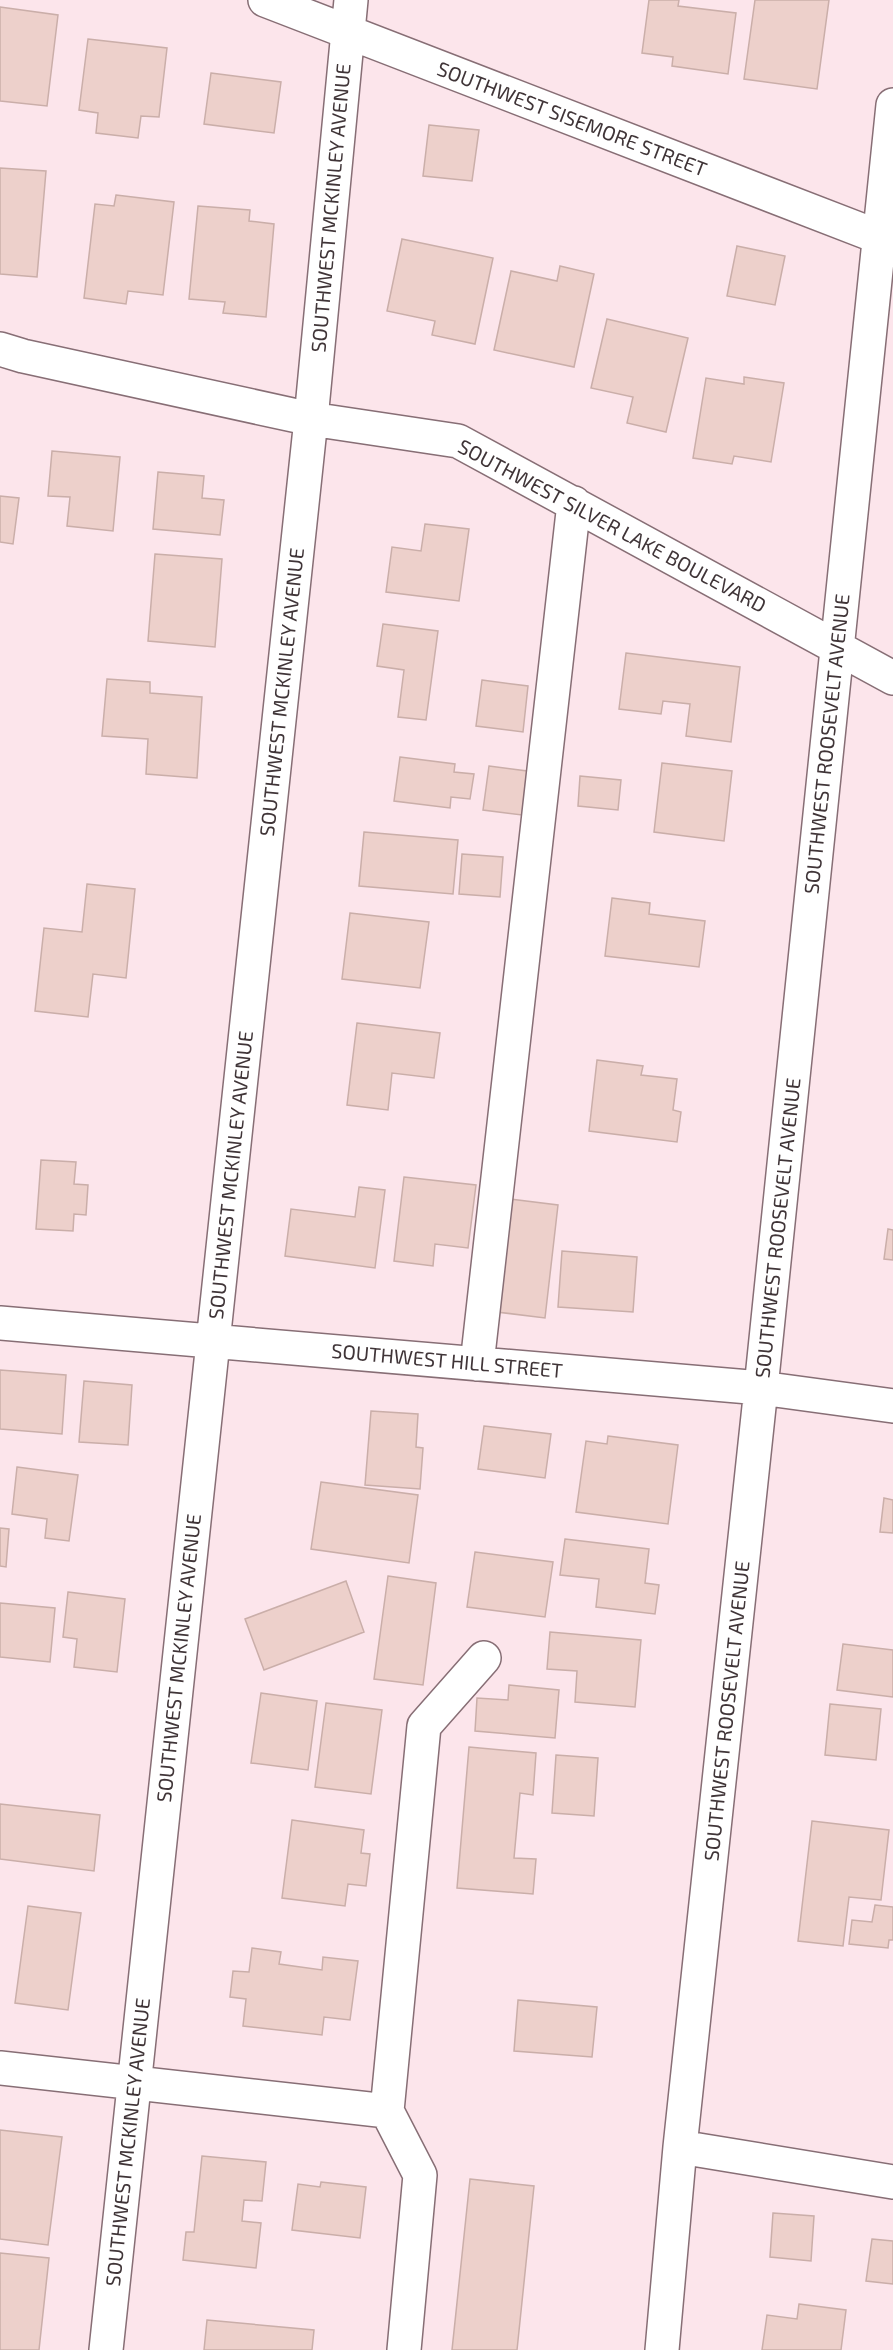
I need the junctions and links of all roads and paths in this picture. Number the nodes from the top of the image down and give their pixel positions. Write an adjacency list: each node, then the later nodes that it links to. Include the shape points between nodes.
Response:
1 (265, 0): 3 (street, SOUTHWEST SISEMORE STREET)
2 (351, 0): 3 (street, SOUTHWEST MCKINLEY AVENUE)
3 (347, 32): 5 (street, SOUTHWEST SISEMORE STREET); 7 (street, SOUTHWEST MCKINLEY AVENUE)
4 (893, 105): 5 (street, SOUTHWEST ROOSEVELT AVENUE)
5 (879, 237): 9 (street, SOUTHWEST ROOSEVELT AVENUE)
6 (0, 349): 7 (street, SOUTHWEST SILVER LAKE BOULEVARD)
7 (311, 419): 8 (street, SOUTHWEST SILVER LAKE BOULEVARD, via 458,441); 12 (street, SOUTHWEST MCKINLEY AVENUE)
8 (574, 503): 9 (street, SOUTHWEST SILVER LAKE BOULEVARD); 13 (street)
9 (837, 646): 10 (street, SOUTHWEST SILVER LAKE BOULEVARD); 14 (street, SOUTHWEST ROOSEVELT AVENUE)
10 (893, 678)
11 (0, 1323): 12 (street, SOUTHWEST HILL STREET)
12 (214, 1341): 13 (street, SOUTHWEST HILL STREET); 18 (street, SOUTHWEST MCKINLEY AVENUE)
13 (477, 1364): 14 (street, SOUTHWEST HILL STREET)
14 (761, 1388): 15 (street, SOUTHWEST HILL STREET); 20 (street, SOUTHWEST ROOSEVELT AVENUE)
15 (893, 1406)
16 (484, 1658): 19 (street, via 424,1726)
17 (0, 2068): 18 (street)
18 (135, 2082): 19 (street); 22 (street, SOUTHWEST MCKINLEY AVENUE)
19 (387, 2111): 23 (street, via 420,2175)
20 (680, 2147): 21 (street); 24 (street, SOUTHWEST ROOSEVELT AVENUE)
21 (893, 2182)
22 (106, 2350)
23 (404, 2350)
24 (662, 2350)

